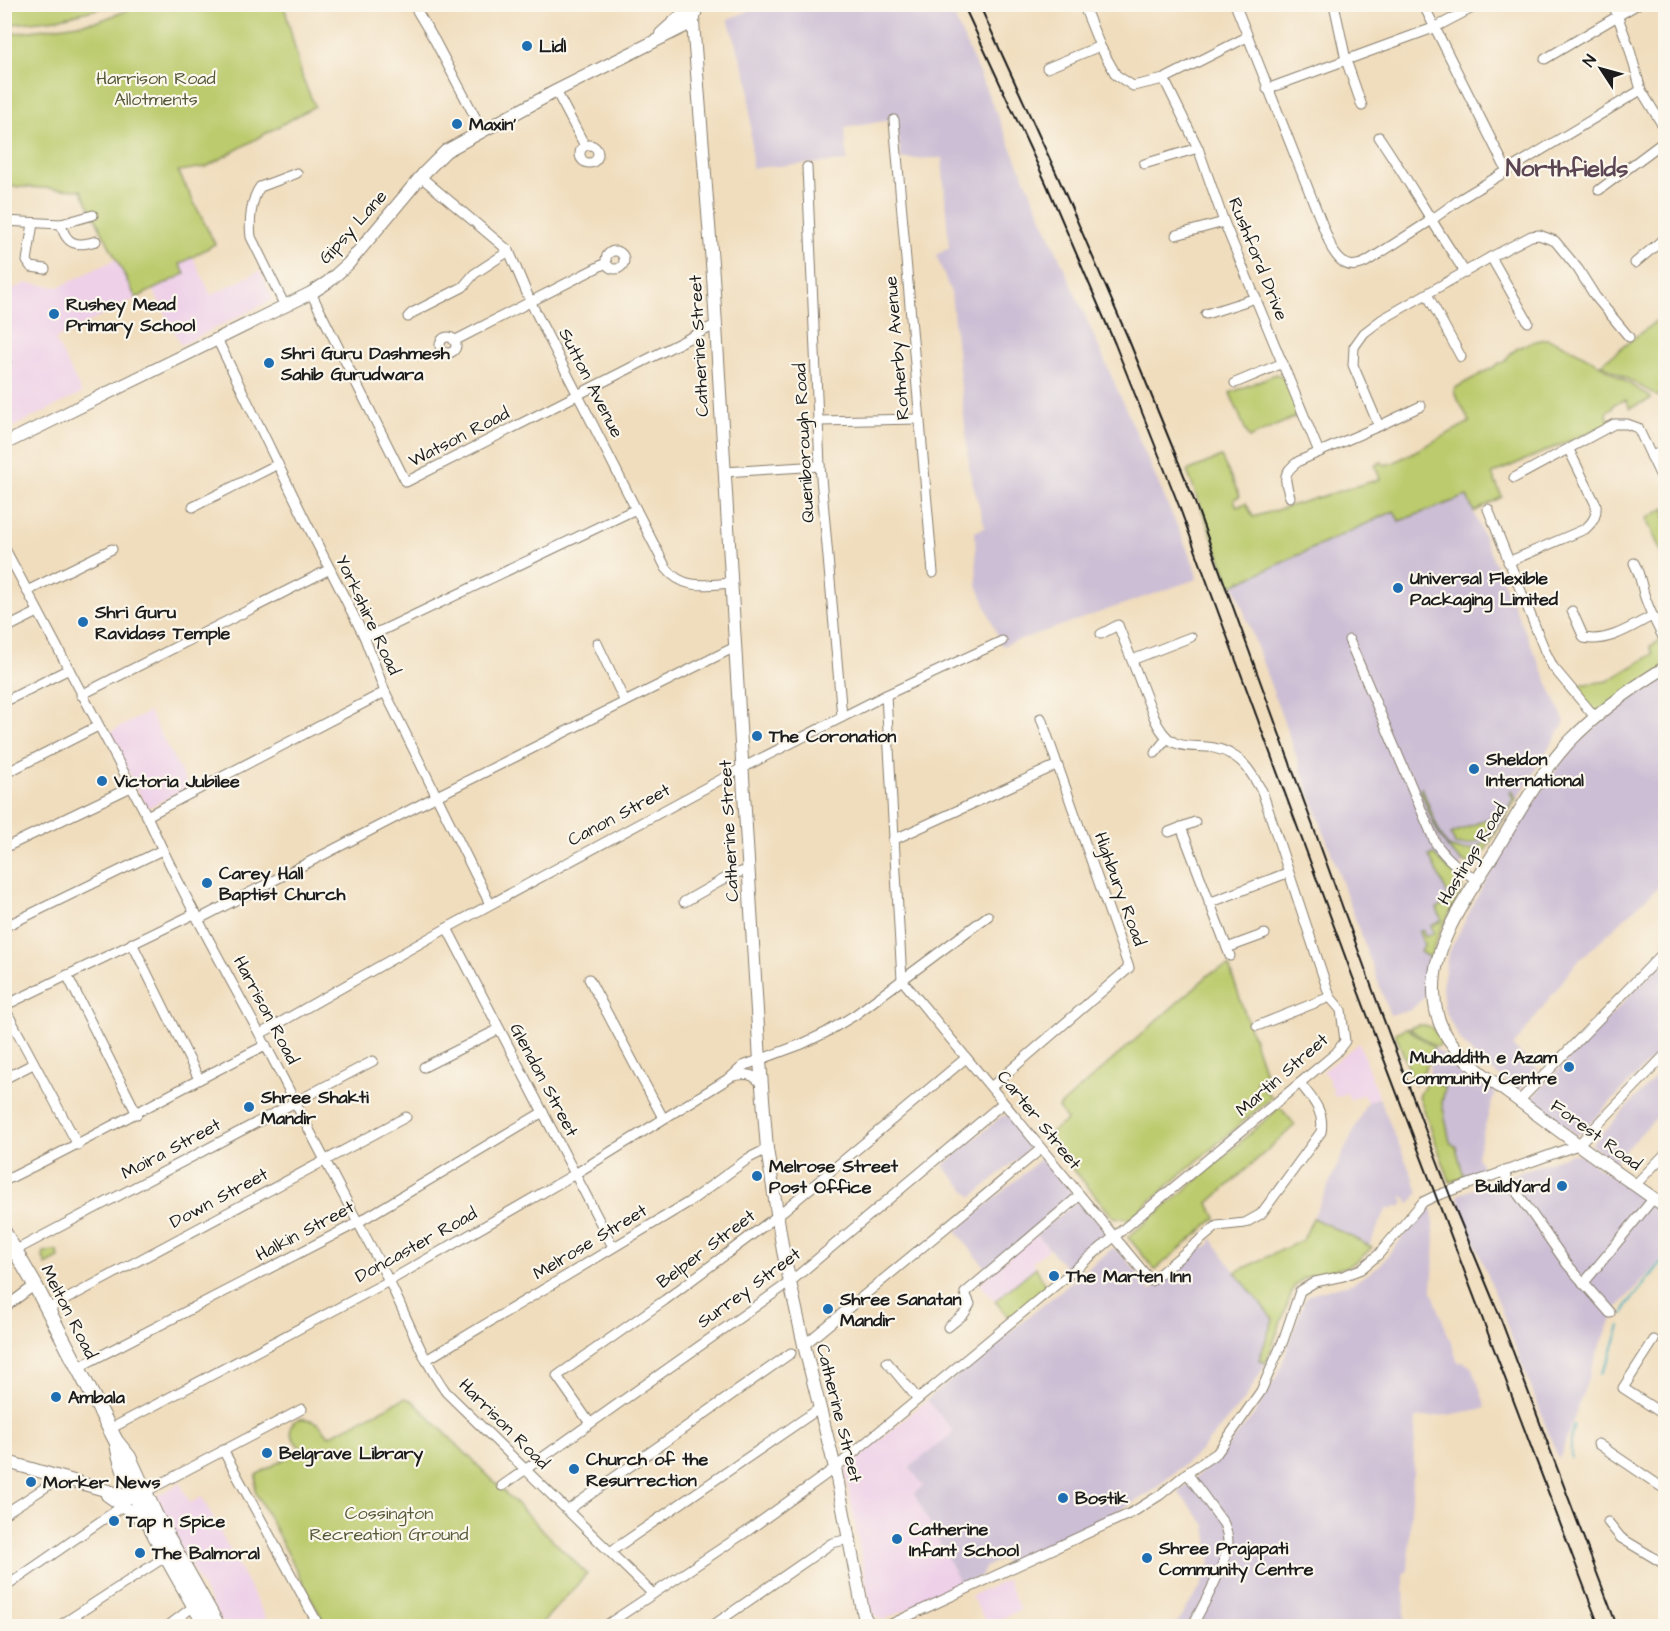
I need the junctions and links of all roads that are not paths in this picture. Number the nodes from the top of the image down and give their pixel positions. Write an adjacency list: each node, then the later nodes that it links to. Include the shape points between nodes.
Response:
1 (412, 4): 28 (street)
2 (687, 4): 12 (street); 16 (street, Gipsy Lane, via 681,16)
3 (697, 4): 12 (street)
4 (1083, 4): 17 (street)
5 (1235, 4): 15 (street)
6 (1334, 4): 20 (street)
7 (1423, 4): 13 (street)
8 (1480, 4): 13 (street)
9 (1613, 4): 11 (street)
10 (1638, 4): 11 (street)
11 (1619, 15): 19 (street); 24 (street)
12 (693, 22): 14 (street, Gipsy Lane); 18 (street, Catherine Street)
13 (1436, 27): 20 (street); 36 (street)
14 (668, 36): 16 (street, Gipsy Lane); 18 (street, via 688,42)
15 (1247, 37): 22 (street); 23 (street)
16 (648, 44): 25 (street, Gipsy Lane)
17 (1100, 46): 21 (street); 22 (street, via 1116,75 1133,86)
18 (696, 53): 63 (street, Catherine Street)
19 (1545, 59)
20 (1346, 60): 23 (street); 26 (street)
21 (1047, 68)
22 (1164, 79): 33 (street, Rushford Drive)
23 (1267, 88): 42 (street, via 1336,255 1349,266 1357,266)
24 (1641, 90): 29 (street); 36 (street)
25 (556, 91): 28 (street, Gipsy Lane); 32 (street)
26 (1362, 106)
27 (894, 120): 72 (street, Rotherby Avenue)
28 (482, 130): 38 (street, Gipsy Lane, via 446,151)
29 (1665, 131)
30 (1378, 136): 42 (street)
31 (1665, 140): 39 (street)
32 (585, 146)
33 (1197, 148): 34 (street); 43 (street, Rushford Drive)
34 (1144, 164)
35 (807, 167): 73 (street, Queniborough Road)
36 (1507, 171): 42 (street)
37 (297, 172): 59 (street, via 260,187 250,227 251,237)
38 (421, 177): 49 (street, Sutton Avenue); 55 (street, Gipsy Lane, via 348,264)
39 (1599, 190)
40 (93, 215): 45 (street)
41 (4, 221): 44 (street)
42 (1430, 221): 54 (street)
43 (1224, 222): 46 (street); 57 (street, Rushford Drive)
44 (33, 223): 45 (street); 53 (street, via 27,261 31,267)
45 (61, 224): 48 (street, via 63,234 72,242 83,246)
46 (1176, 235)
47 (1665, 237): 52 (street)
48 (96, 241)
49 (509, 251): 58 (street, Sutton Avenue); 61 (street, via 474,274 463,287)
50 (1491, 257): 54 (street); 62 (street); 64 (street, via 1531,236 1555,241)
51 (606, 263): 58 (street)
52 (1635, 263)
53 (45, 269)
54 (1465, 272): 56 (street)
55 (311, 292): 59 (street, Gipsy Lane); 70 (street, Watson Road, via 406,482)
56 (1428, 294): 67 (street); 74 (street, via 1381,320 1354,347 1353,365)
57 (1256, 298): 60 (street); 68 (street, Rushford Drive)
58 (531, 303): 66 (street); 70 (street, Sutton Avenue)
59 (285, 306): 65 (street, Gipsy Lane)
60 (1206, 314)
61 (408, 317)
62 (1528, 322)
63 (715, 325): 70 (street, Watson Road); 82 (street, Catherine Street)
64 (1629, 337)
65 (218, 339): 75 (street, Gipsy Lane); 80 (street, Yorkshire Road)
66 (454, 341)
67 (1461, 357)
68 (1283, 363): 69 (street); 78 (street, Rushford Drive)
69 (1235, 383)
70 (578, 394): 87 (street, Sutton Avenue)
71 (1421, 406): 74 (street)
72 (919, 419): 73 (street); 94 (street, Rotherby Avenue)
73 (819, 421): 81 (street, Queniborough Road)
74 (1379, 426): 78 (street)
75 (4, 444)
76 (1569, 450): 79 (street, via 1614,424 1627,424 1638,428); 83 (street); 91 (street, via 1597,513 1585,529)
77 (1665, 450): 79 (street)
78 (1319, 452): 85 (street, via 1287,469 1285,479)
79 (1651, 456): 84 (street)
80 (278, 464): 86 (street); 93 (street, Yorkshire Road)
81 (820, 466): 82 (street); 117 (street, Queniborough Road)
82 (725, 472): 95 (street, Catherine Street)
83 (1514, 478)
84 (1663, 481)
85 (1290, 497)
86 (193, 507)
87 (636, 509): 95 (street, Sutton Avenue, via 672,576 688,585); 102 (street)
88 (1488, 509): 91 (street)
89 (112, 549): 96 (street)
90 (6, 553): 96 (street, Harrison Road)
91 (1508, 562): 118 (street, via 1553,667)
92 (1634, 563): 99 (street)
93 (330, 569): 102 (street, Yorkshire Road); 113 (street)
94 (933, 573)
95 (731, 583): 108 (street, Catherine Street)
96 (27, 591): 98 (street, Harrison Road)
97 (1572, 611): 99 (street, via 1584,638 1596,640)
98 (38, 612): 100 (street); 111 (street, Harrison Road)
99 (1652, 616): 107 (street)
100 (4, 629)
101 (1101, 634): 109 (street, via 1118,625)
102 (364, 636): 112 (street, Yorkshire Road)
103 (1191, 637): 109 (street)
104 (1349, 640): 137 (street, via 1436,842 1443,854)
105 (1002, 641): 114 (street, Canon Street)
106 (597, 642): 116 (street)
107 (1665, 643)
108 (735, 647): 116 (street); 124 (street, Catherine Street)
109 (1132, 660): 121 (street, via 1159,729)
110 (1665, 667): 118 (street, Hastings Road)
111 (69, 669): 113 (street, Harrison Road); 115 (street)
112 (385, 692): 127 (street, Yorkshire Road); 128 (street)
113 (81, 695): 120 (street, Harrison Road)
114 (885, 695): 117 (street, Canon Street); 132 (street)
115 (4, 702)
116 (625, 702): 127 (street)
117 (842, 717): 124 (street, Canon Street)
118 (1595, 717): 137 (street, Hastings Road, via 1543,773)
119 (1041, 718): 123 (street, Highbury Road)
120 (98, 726): 125 (street); 126 (street, Harrison Road)
121 (1167, 738): 122 (street); 136 (street, Martin Street, via 1188,747 1223,750 1247,766 1262,790)
122 (1155, 753)
123 (1057, 765): 132 (street); 169 (street, Highbury Road, via 1129,968)
124 (744, 767): 135 (street, Catherine Street); 140 (street, Canon Street)
125 (4, 774)
126 (131, 787): 128 (street, Harrison Road); 133 (street)
127 (437, 796): 140 (street, Yorkshire Road); 141 (street)
128 (147, 816): 134 (street, Harrison Road)
129 (1195, 822): 130 (street)
130 (1181, 827): 131 (street); 139 (street)
131 (1169, 832)
132 (893, 840): 150 (street)
133 (4, 848)
134 (162, 850): 141 (street, Harrison Road); 143 (street)
135 (749, 870): 138 (street, via 733,874); 160 (street, Catherine Street)
136 (1287, 873): 139 (street); 151 (street, Martin Street)
137 (1477, 880): 153 (street, Hastings Road, via 1455,917 1438,958)
138 (684, 902)
139 (1209, 903): 145 (street, via 1228,952)
140 (490, 904): 144 (street, Canon Street)
141 (197, 916): 146 (street); 156 (street, Harrison Road)
142 (988, 916): 150 (street, Doncaster Road)
143 (4, 927)
144 (447, 928): 155 (street, Glendon Street); 156 (street, Canon Street)
145 (1265, 934)
146 (132, 943): 148 (street); 166 (street)
147 (1665, 950): 170 (street)
148 (67, 975): 152 (street); 174 (street)
149 (589, 978): 176 (street)
150 (902, 980): 159 (street, Carter Street); 160 (street, Doncaster Road, via 825,1034)
151 (1330, 997): 154 (street); 167 (street, Martin Street, via 1341,1010 1345,1041)
152 (4, 1007): 162 (street)
153 (1436, 1011): 170 (street, Forest Road, via 1448,1037 1466,1059)
154 (1257, 1026)
155 (499, 1029): 163 (street); 173 (street, Glendon Street)
156 (260, 1034): 157 (street, Harrison Road)
157 (266, 1046): 166 (street); 171 (street, Harrison Road)
158 (1665, 1054): 178 (street)
159 (966, 1058): 169 (street, Carter Street); 190 (street, Belper Street)
160 (760, 1060): 164 (street, Doncaster Road, via 743,1066); 168 (street, Catherine Street)
161 (373, 1061): 171 (street, Moira Street)
162 (33, 1064): 165 (street); 177 (street)
163 (424, 1067)
164 (730, 1077): 168 (street, via 749,1074); 176 (street, Doncaster Road)
165 (4, 1079)
166 (199, 1079): 174 (street)
167 (1300, 1083): 193 (street, Martin Street); 193 (street, Carter Street, via 1318,1107 1321,1132 1254,1220 1217,1226 1151,1281)
168 (762, 1085): 179 (street, Catherine Street)
169 (991, 1087): 172 (street, Carter Street)
170 (1519, 1101): 178 (street, Forest Road)
171 (296, 1102): 182 (street, Harrison Road); 195 (street, Moira Street)
172 (1003, 1103): 180 (street, Carter Street); 197 (street, Surrey Street)
173 (543, 1112): 184 (street, Glendon Street); 191 (street, Halkin Street)
174 (137, 1114): 177 (street)
175 (406, 1117): 182 (street, Down Street)
176 (663, 1118): 184 (street, Doncaster Road)
177 (78, 1145): 185 (street)
178 (1578, 1145): 183 (street); 186 (street, Forest Road)
179 (767, 1149): 190 (street, Catherine Street); 194 (street, Melrose Street)
180 (1041, 1149): 187 (street, Carter Street); 205 (street)
181 (1665, 1153): 186 (street)
182 (324, 1160): 191 (street, Harrison Road); 201 (street, Down Street)
183 (1502, 1171): 198 (street); 221 (street, via 1423,1202 1361,1269 1315,1282 1300,1291 1261,1392 1217,1454)
184 (575, 1173): 194 (street, Glendon Street); 196 (street, Doncaster Road)
185 (4, 1181)
186 (1635, 1185): 188 (street, Forest Road)
187 (1080, 1196): 193 (street, Carter Street); 203 (street, via 965,1293 970,1304)
188 (1653, 1199): 189 (street, Forest Road); 198 (street)
189 (1665, 1208)
190 (777, 1216): 197 (street, Catherine Street); 214 (street, Belper Street, via 557,1376)
191 (357, 1223): 196 (street, Harrison Road); 209 (street, Halkin Street)
192 (4, 1232): 195 (main road, Melton Road)
193 (1114, 1237): 210 (street, Martin Street)
194 (613, 1247): 207 (street, Melrose Street)
195 (16, 1250): 199 (main road, Melton Road)
196 (388, 1281): 207 (street, Harrison Road); 215 (street, Doncaster Road)
197 (790, 1282): 205 (street, Catherine Street); 214 (street, Surrey Street)
198 (1583, 1284): 202 (street)
199 (34, 1285): 200 (street); 201 (main road, Melton Road)
200 (4, 1308)
201 (48, 1309): 209 (main road, Melton Road)
202 (1610, 1313)
203 (948, 1327)
204 (1654, 1340): 213 (street, via 1623,1388)
205 (804, 1346): 212 (street, Catherine Street)
206 (791, 1353): 228 (street)
207 (426, 1360): 220 (street, Harrison Road, via 446,1392)
208 (887, 1362): 210 (street)
209 (77, 1368): 215 (main road, Melton Road)
210 (918, 1399): 219 (street, Martin Street)
211 (302, 1408): 217 (street)
212 (820, 1408): 219 (street, Catherine Street); 233 (street)
213 (1665, 1416)
214 (589, 1422): 220 (street, Surrey Street)
215 (113, 1435): 226 (main road, Melton Road, via 129,1457)
216 (1598, 1444): 225 (street)
217 (223, 1450): 226 (street); 243 (street)
218 (4, 1461): 222 (street)
219 (835, 1468): 232 (street, Catherine Street); 237 (street, Martin Street)
220 (525, 1469): 224 (street, Surrey Street); 228 (street, Harrison Road)
221 (1187, 1473): 247 (street, via 1133,1512); 248 (street, via 1224,1524 1228,1545)
222 (54, 1475): 223 (street); 229 (street, via 49,1485)
223 (91, 1485): 226 (street, via 129,1497); 227 (street)
224 (502, 1486)
225 (1665, 1490)
226 (141, 1494): 231 (main road); 242 (main road)
227 (129, 1509): 231 (street); 236 (street)
228 (568, 1510): 233 (street, Harrison Road)
229 (4, 1514)
230 (1608, 1522): 235 (street, via 1621,1538)
231 (148, 1523): 234 (main road)
232 (849, 1539): 245 (street, via 832,1543); 246 (street, Catherine Street, via 864,1616)
233 (610, 1552): 237 (street, Harrison Road)
234 (165, 1557): 238 (main road); 239 (street)
235 (1665, 1565)
236 (4, 1588)
237 (653, 1594): 244 (street, Martin Street)
238 (194, 1606): 240 (street); 241 (main road)
239 (59, 1626)
240 (168, 1626)
241 (206, 1626)
242 (218, 1626)
243 (319, 1626)
244 (604, 1626)
245 (712, 1626)
246 (870, 1626)
247 (887, 1626)
248 (1192, 1626)

